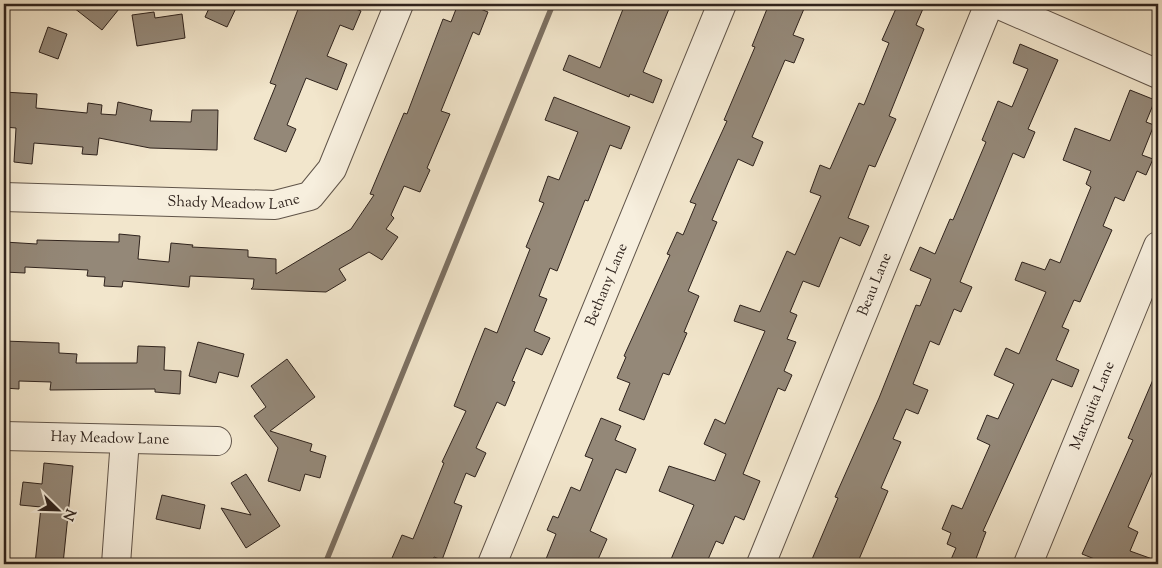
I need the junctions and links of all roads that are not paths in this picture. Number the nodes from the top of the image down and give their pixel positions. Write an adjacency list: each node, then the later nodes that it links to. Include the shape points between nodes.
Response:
1 (399, 4): 6 (street, Shady Meadow Lane, via 332,169 310,196 275,205)
2 (722, 4): 12 (street, Bethany Lane)
3 (990, 4): 13 (street, Beau Lane)
4 (997, 4): 5 (street)
5 (1158, 74)
6 (4, 197)
7 (1158, 246): 14 (street, Marquita Lane)
8 (4, 436): 9 (street, Hay Meadow Lane)
9 (125, 439): 10 (street, Hay Meadow Lane); 11 (street)
10 (217, 440)
11 (116, 564)
12 (492, 564)
13 (761, 564)
14 (1028, 564)

